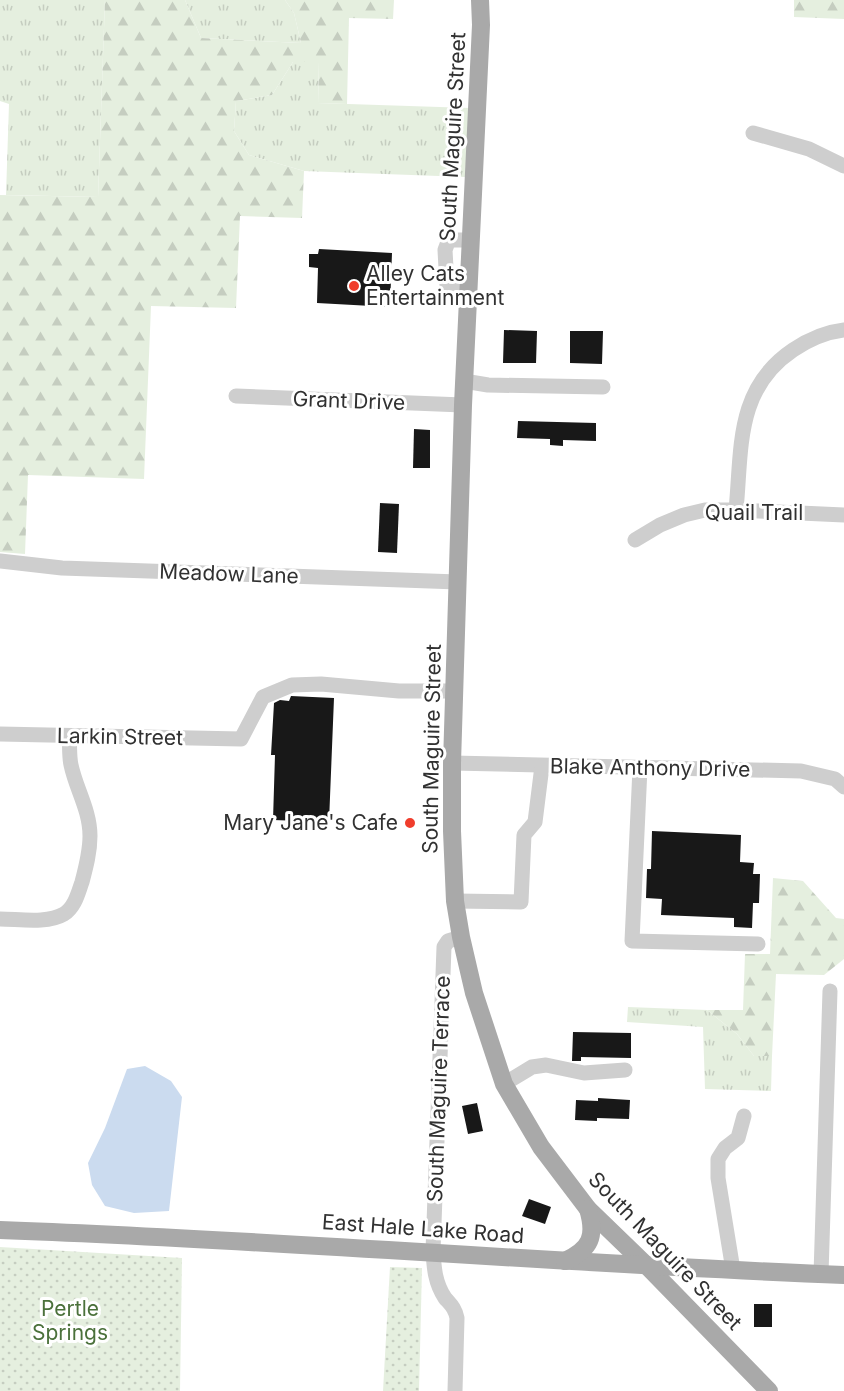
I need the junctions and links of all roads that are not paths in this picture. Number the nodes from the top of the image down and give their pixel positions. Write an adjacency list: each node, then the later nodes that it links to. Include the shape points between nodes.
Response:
1 (480, 0): 4 (main road, South Maguire Street)
2 (753, 133): 3 (street, via 809,149)
3 (844, 166)
4 (471, 240): 5 (main road, South Maguire Street); 5 (street, via 453,240 445,250 447,286)
5 (468, 291): 7 (main road, South Maguire Street)
6 (844, 330): 11 (street, via 804,343 783,357 758,385 740,448)
7 (464, 381): 8 (street); 10 (main road, South Maguire Street)
8 (603, 387)
9 (236, 396): 10 (street, Grant Drive)
10 (463, 405): 15 (main road, South Maguire Street)
11 (736, 510): 12 (street, Quail Trail); 13 (street, Quail Trail, via 684,515)
12 (844, 515)
13 (635, 540)
14 (0, 561): 15 (street, Meadow Lane, via 62,568)
15 (458, 582): 16 (main road, South Maguire Street)
16 (455, 691): 18 (street, Larkin Street, via 292,685 263,697 241,739); 19 (main road, South Maguire Street)
17 (0, 734): 18 (street, Larkin Street)
18 (69, 737): 24 (street, via 71,764 90,835 79,892 64,914 53,918)
19 (452, 763): 20 (street, Blake Anthony Drive); 23 (main road, South Maguire Street)
20 (542, 766): 21 (street, Blake Anthony Drive); 23 (street, via 535,822 524,835 521,902)
21 (640, 768): 22 (street, Blake Anthony Drive, via 801,771 835,779); 26 (street, via 632,941)
22 (844, 787)
23 (455, 901): 25 (main road, South Maguire Street)
24 (0, 919)
25 (461, 938): 29 (main road, South Maguire Street, via 474,993); 33 (street, South Maguire Terrace, via 448,941 444,947)
26 (758, 944)
27 (830, 991): 37 (street)
28 (625, 1070): 29 (street, via 584,1072 546,1065 532,1067)
29 (504, 1084): 31 (main road, South Maguire Street, via 541,1147)
30 (744, 1116): 36 (street, via 738,1138 718,1159)
31 (588, 1209): 34 (main road, via 592,1223 589,1243); 35 (main road, South Maguire Street)
32 (0, 1230): 33 (main road, East Hale Lake Road)
33 (433, 1251): 34 (main road, East Hale Lake Road); 39 (street, via 434,1274 457,1318)
34 (565, 1261): 35 (main road, East Hale Lake Road)
35 (648, 1267): 36 (main road, East Hale Lake Road); 40 (main road, South Maguire Street)
36 (733, 1270): 37 (main road, East Hale Lake Road)
37 (821, 1274): 38 (main road, East Hale Lake Road)
38 (844, 1275)
39 (455, 1391)
40 (770, 1391)

